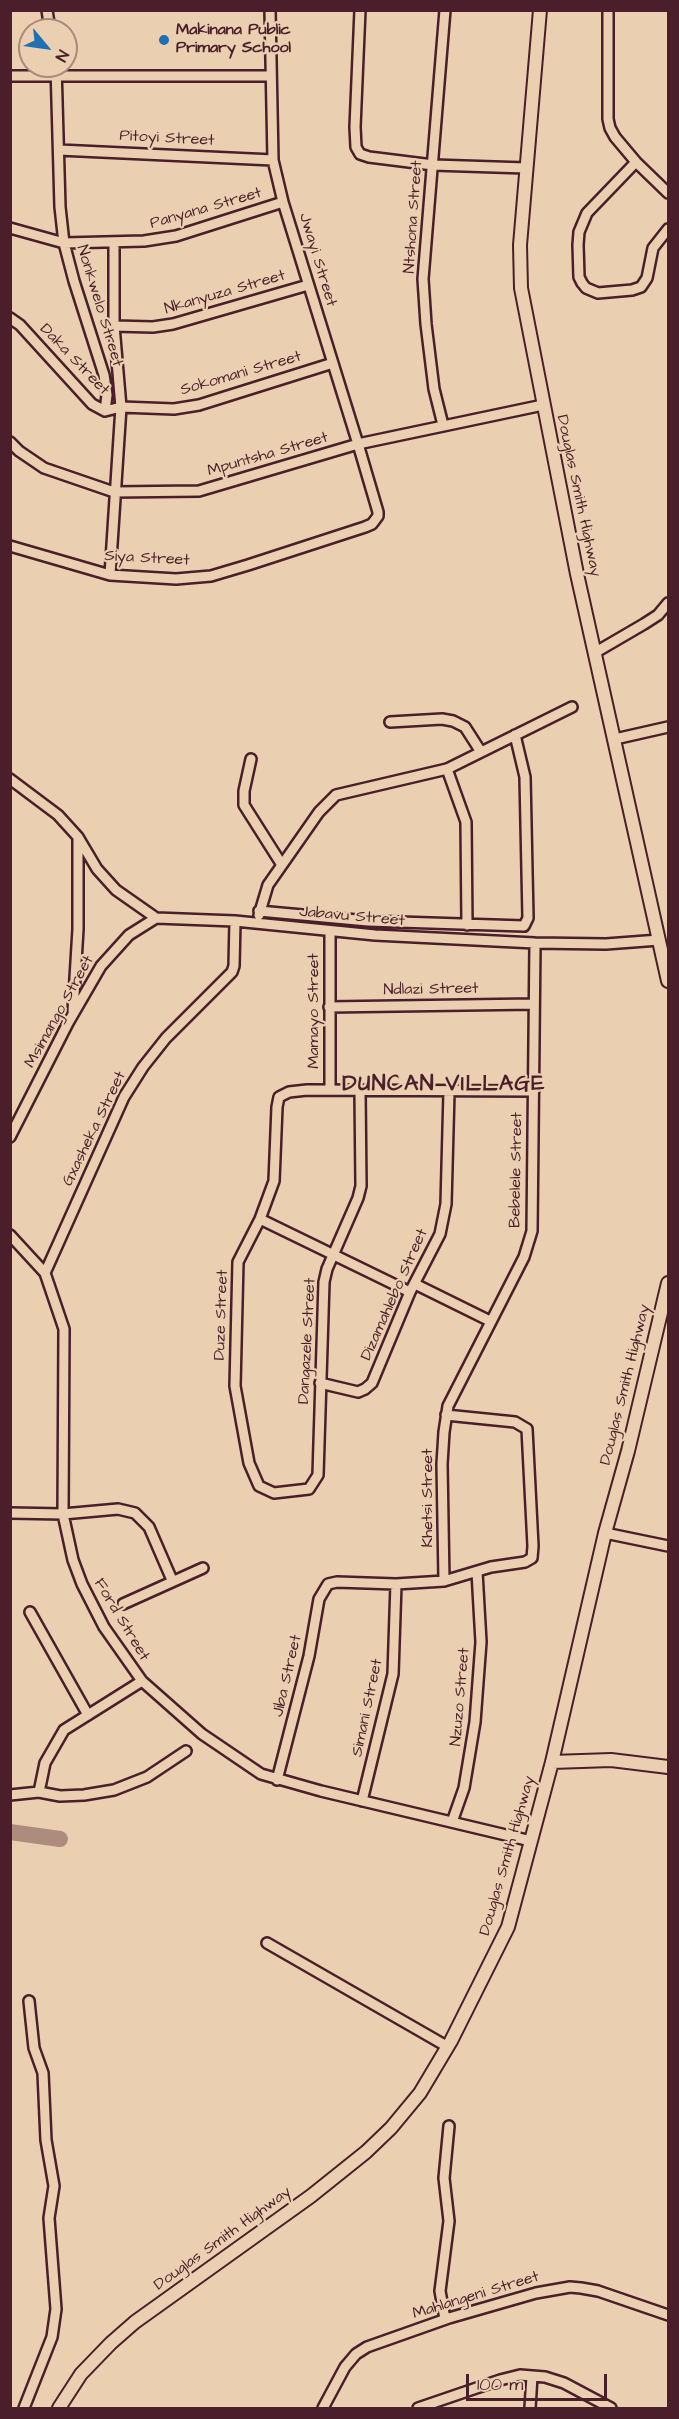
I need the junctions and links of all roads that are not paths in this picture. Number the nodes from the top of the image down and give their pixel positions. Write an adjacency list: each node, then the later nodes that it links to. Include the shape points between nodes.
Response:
1 (270, 10): 7 (street, Jwayi Street)
2 (360, 10): 12 (street, via 357,151 369,157)
3 (446, 10): 12 (street, Ntshona Street)
4 (540, 10): 13 (street, Douglas Smith Highway)
5 (608, 10): 11 (street, via 608,119 615,138)
6 (78, 71): 7 (street)
7 (270, 76): 10 (street, Jwayi Street)
8 (57, 78): 9 (street, Nonkwelo Street)
9 (59, 150): 10 (street, Pitoyi Street); 18 (street, Nonkwelo Street)
10 (273, 160): 15 (street, Jwayi Street)
11 (636, 162): 14 (street); 17 (street, via 586,213 578,245 582,284 598,293 641,287 647,278 653,248)
12 (433, 165): 13 (street); 27 (street, Ntshona Street, via 423,279 434,389)
13 (526, 168): 24 (street, Douglas Smith Highway, via 520,288)
14 (669, 193)
15 (283, 202): 19 (street, Panyana Street, via 176,236); 20 (street, Jwayi Street)
16 (10, 228): 18 (street, Panyana Street)
17 (669, 229)
18 (64, 243): 19 (street, Panyana Street); 26 (street, Nonkwelo Street, via 104,375)
19 (114, 243): 22 (street)
20 (308, 285): 22 (street, Nkanyuza Street, via 173,324); 23 (street, Jwayi Street)
21 (10, 318): 26 (street, Daka Street, via 92,404)
22 (114, 326): 25 (street)
23 (333, 363): 25 (street, Sokomani Street, via 199,405 174,409); 29 (street, Jwayi Street)
24 (543, 405): 27 (street, Mpuntsha Street); 35 (street, Douglas Smith Highway)
25 (120, 407): 26 (street, Daka Street); 30 (street)
26 (105, 411)
27 (443, 425): 29 (street, Mpuntsha Street)
28 (10, 442): 30 (street, Mpuntsha Street, via 44,468)
29 (358, 444): 30 (street, Mpuntsha Street, via 199,490); 31 (street, Jwayi Street)
30 (114, 492): 33 (street)
31 (378, 512): 33 (street, Siya Street, via 375,521 365,528 211,576 176,579)
32 (10, 546): 33 (street, Siya Street)
33 (110, 575)
34 (669, 603): 35 (street, via 658,615)
35 (596, 652): 40 (street, Douglas Smith Highway)
36 (572, 707): 39 (street)
37 (390, 722): 41 (street, via 453,721 465,727)
38 (669, 727): 40 (street)
39 (515, 735): 41 (street); 51 (street, via 525,777 528,918 522,927)
40 (615, 740): 53 (street, Douglas Smith Highway)
41 (481, 752): 43 (street)
42 (251, 759): 46 (street, via 243,791 244,805)
43 (447, 769): 46 (street, via 336,795); 51 (street, via 466,822)
44 (10, 778): 45 (street, via 58,814)
45 (78, 837): 48 (street, via 116,890); 58 (street)
46 (282, 865): 47 (street, via 268,885)
47 (259, 911): 50 (street); 51 (street)
48 (156, 918): 49 (street, Jabavu Street); 58 (street, Msimango Street, via 122,941 100,966)
49 (235, 921): 50 (street, Jabavu Street); 67 (street, Gxasheka Street, via 232,972 142,1066 124,1097)
50 (258, 924): 52 (street, Jabavu Street)
51 (467, 925)
52 (330, 931): 54 (street, Jabavu Street); 57 (street, Mamayo Street)
53 (659, 940): 54 (street, Jabavu Street); 55 (street, Douglas Smith Highway)
54 (535, 943): 56 (street, Bebelele Street)
55 (669, 981)
56 (533, 1004): 57 (street, Ndlazi Street); 61 (street, Bebelele Street)
57 (329, 1007): 59 (street, Mamayo Street)
58 (73, 1013): 63 (street, Msimango Street)
59 (330, 1090): 60 (street); 64 (street, Duze Street, via 289,1092 279,1097 276,1173)
60 (360, 1091): 62 (street); 66 (street, Dangazele Street, via 361,1186)
61 (534, 1091): 62 (street); 70 (street, Bebelele Street, via 530,1240)
62 (450, 1092): 69 (street, Dizamahlebo Street, via 444,1220)
63 (12, 1131)
64 (260, 1219): 66 (street); 73 (street, Duze Street, via 238,1262 235,1386 249,1463 259,1486)
65 (10, 1235): 67 (street, Ford Street)
66 (332, 1255): 69 (street); 71 (street, Dangazele Street, via 324,1282)
67 (45, 1273): 75 (street, Ford Street, via 64,1329)
68 (669, 1283): 76 (street, Douglas Smith Highway)
69 (412, 1288): 70 (street); 71 (street, Dizamahlebo Street, via 372,1383 358,1392)
70 (490, 1321): 72 (street, Bebelele Street)
71 (320, 1383): 73 (street, Dangazele Street, via 316,1481 309,1489)
72 (446, 1415): 79 (street, via 515,1422 525,1426 529,1433 531,1558); 81 (street, Khetsi Street, via 442,1464)
73 (274, 1493)
74 (10, 1513): 75 (street)
75 (63, 1514): 80 (street, via 118,1509 135,1513 149,1527); 85 (street, Ford Street, via 82,1584 115,1645)
76 (605, 1533): 77 (street); 88 (street, Douglas Smith Highway)
77 (669, 1546)
78 (203, 1568): 80 (street)
79 (477, 1572): 81 (street); 94 (street, Nzuzo Street, via 481,1642 475,1722 464,1788)
80 (172, 1580): 83 (street)
81 (444, 1581): 82 (street)
82 (396, 1584): 90 (street, Jiba Street, via 332,1582 325,1587); 93 (street, Simani Street, via 393,1674)
83 (123, 1604)
84 (30, 1612): 86 (street)
85 (142, 1682): 86 (street); 90 (street, Ford Street, via 202,1734 261,1774)
86 (88, 1715): 91 (street, via 57,1739 45,1763)
87 (186, 1751): 91 (street, via 147,1777 114,1790 60,1796)
88 (552, 1762): 89 (street, via 611,1760); 95 (street, Douglas Smith Highway)
89 (669, 1767)
90 (278, 1780): 93 (street, Ford Street)
91 (39, 1792): 92 (street)
92 (10, 1796)
93 (362, 1801): 94 (street, Ford Street)
94 (452, 1822): 95 (street, Ford Street)
95 (531, 1841): 98 (street, Douglas Smith Highway, via 508,1927)
96 (267, 1943): 98 (street)
97 (29, 2001): 103 (street, via 34,2048 44,2073 46,2140 54,2186 49,2218 56,2309 52,2337)
98 (450, 2044): 104 (street, Douglas Smith Highway, via 414,2102 366,2152 135,2322 81,2374)
99 (449, 2126): 101 (street, via 444,2178 449,2221 440,2291)
100 (669, 2315): 101 (street, Mahlangeni Street, via 598,2291 570,2287)
101 (445, 2319): 105 (street, Mahlangeni Street, via 356,2354)
102 (532, 2376): 106 (street, via 510,2376); 107 (street); 108 (street, via 564,2383)
103 (24, 2409)
104 (59, 2409)
105 (323, 2409)
106 (418, 2409)
107 (530, 2409)
108 (611, 2409)

